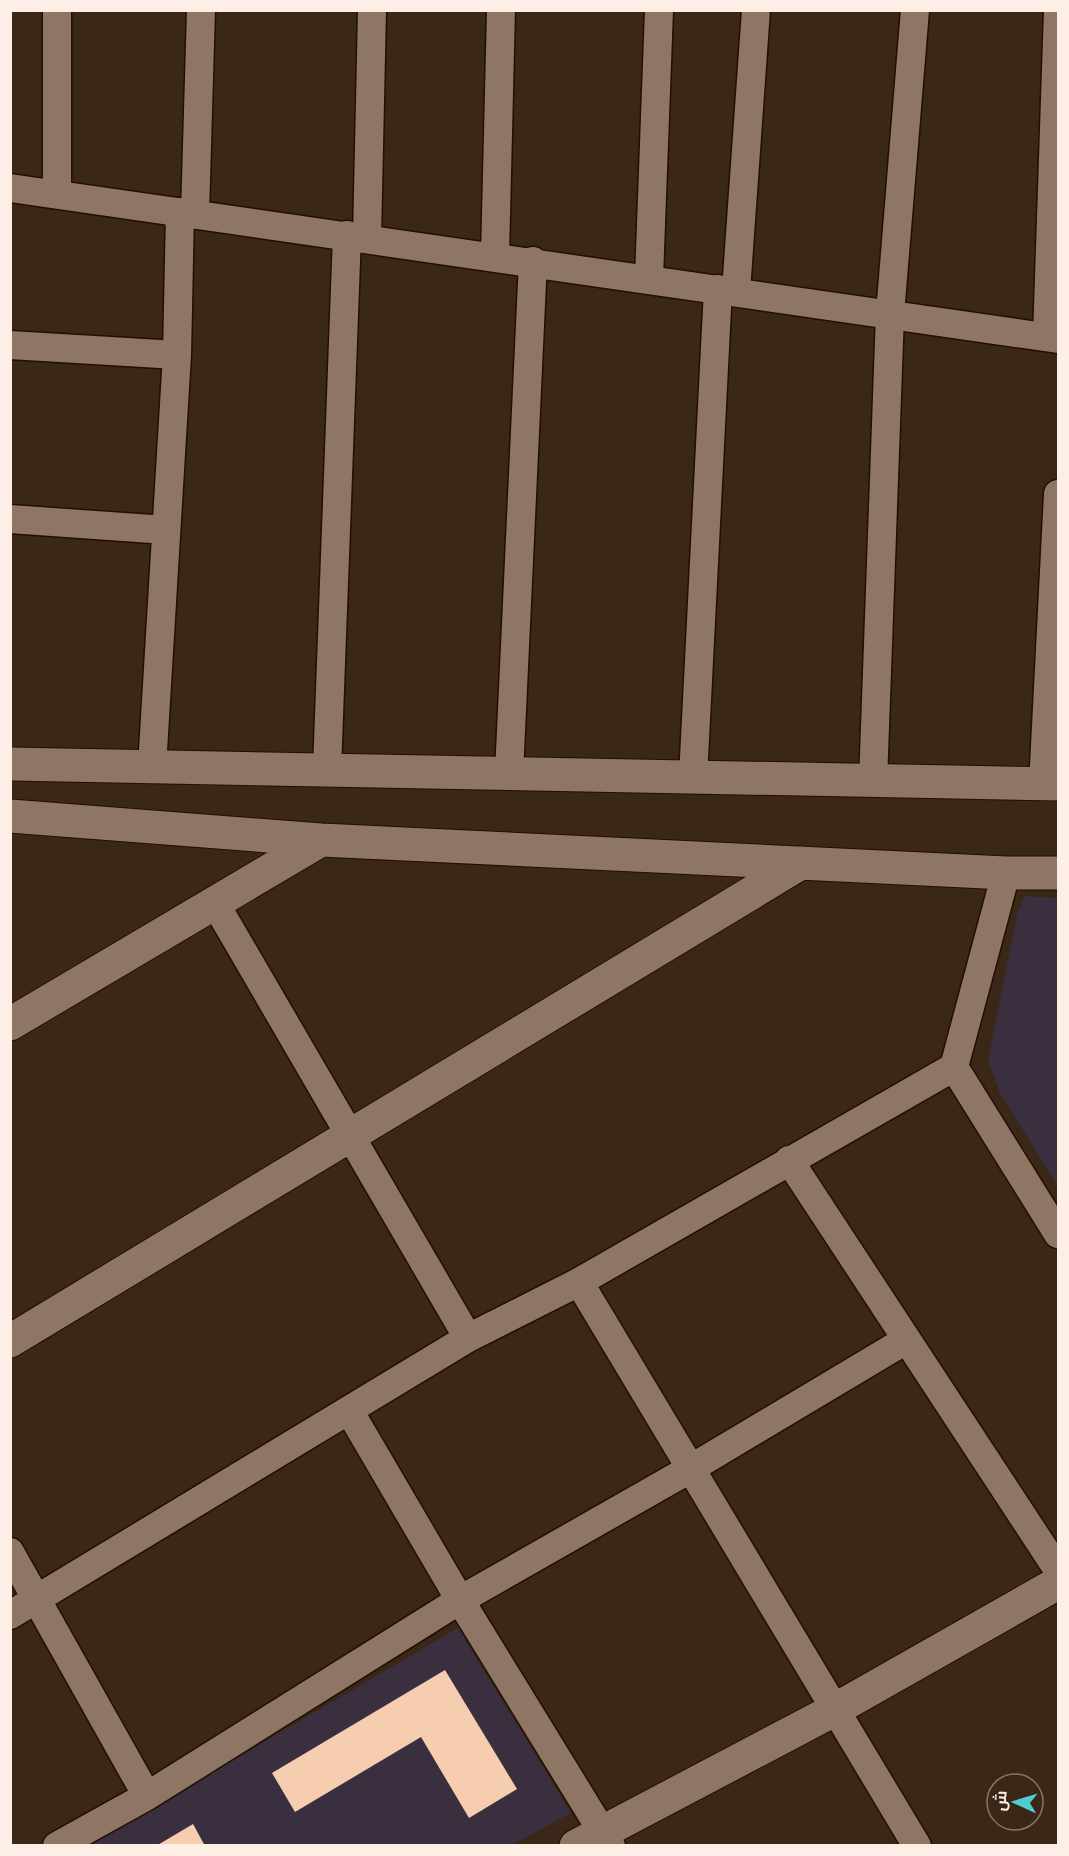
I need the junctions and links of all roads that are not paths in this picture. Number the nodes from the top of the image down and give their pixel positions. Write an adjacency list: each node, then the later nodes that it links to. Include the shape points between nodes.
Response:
1 (57, 10): 10 (street)
2 (201, 10): 11 (street)
3 (372, 10): 12 (street)
4 (501, 10): 13 (street)
5 (659, 10): 15 (street)
6 (756, 10): 16 (street)
7 (915, 10): 17 (street)
8 (1058, 10): 18 (street)
9 (10, 188): 10 (street)
10 (57, 194): 11 (street)
11 (188, 213): 12 (street); 20 (street)
12 (357, 236): 13 (street); 26 (street)
13 (495, 256): 14 (street)
14 (533, 261): 15 (street); 27 (street)
15 (649, 279): 16 (street)
16 (727, 290): 17 (street); 28 (street)
17 (890, 314): 18 (street); 29 (street)
18 (1053, 338)
19 (10, 345): 20 (street)
20 (177, 355): 23 (street)
21 (1059, 494): 30 (street)
22 (10, 519): 23 (street)
23 (166, 530): 25 (street)
24 (10, 764): 25 (main road)
25 (152, 767): 26 (main road)
26 (327, 770): 27 (main road)
27 (509, 774): 28 (main road)
28 (693, 778): 29 (main road)
29 (873, 782): 30 (main road)
30 (1051, 784)
31 (10, 816): 32 (main road)
32 (321, 840): 33 (main road); 36 (main road)
33 (801, 863): 34 (main road); 39 (main road)
34 (1006, 873): 35 (main road); 38 (street)
35 (1059, 873)
36 (215, 903): 37 (main road); 39 (street)
37 (10, 1024)
38 (954, 1067): 40 (street); 41 (street)
39 (350, 1136): 43 (street); 45 (main road)
40 (789, 1160): 42 (street); 44 (street)
41 (1059, 1234)
42 (579, 1282): 43 (street); 47 (street)
43 (468, 1338): 46 (street)
44 (906, 1340): 47 (street); 49 (street)
45 (10, 1341)
46 (350, 1412): 51 (street); 52 (street)
47 (690, 1469): 52 (street); 54 (street)
48 (10, 1552): 51 (street)
49 (1059, 1570)
50 (1059, 1583): 54 (main road)
51 (39, 1599): 53 (street); 55 (street)
52 (460, 1600): 55 (street); 56 (street)
53 (10, 1615)
54 (836, 1709): 56 (main road); 58 (street)
55 (147, 1796): 57 (street)
56 (596, 1840)
57 (57, 1845)
58 (917, 1845)

